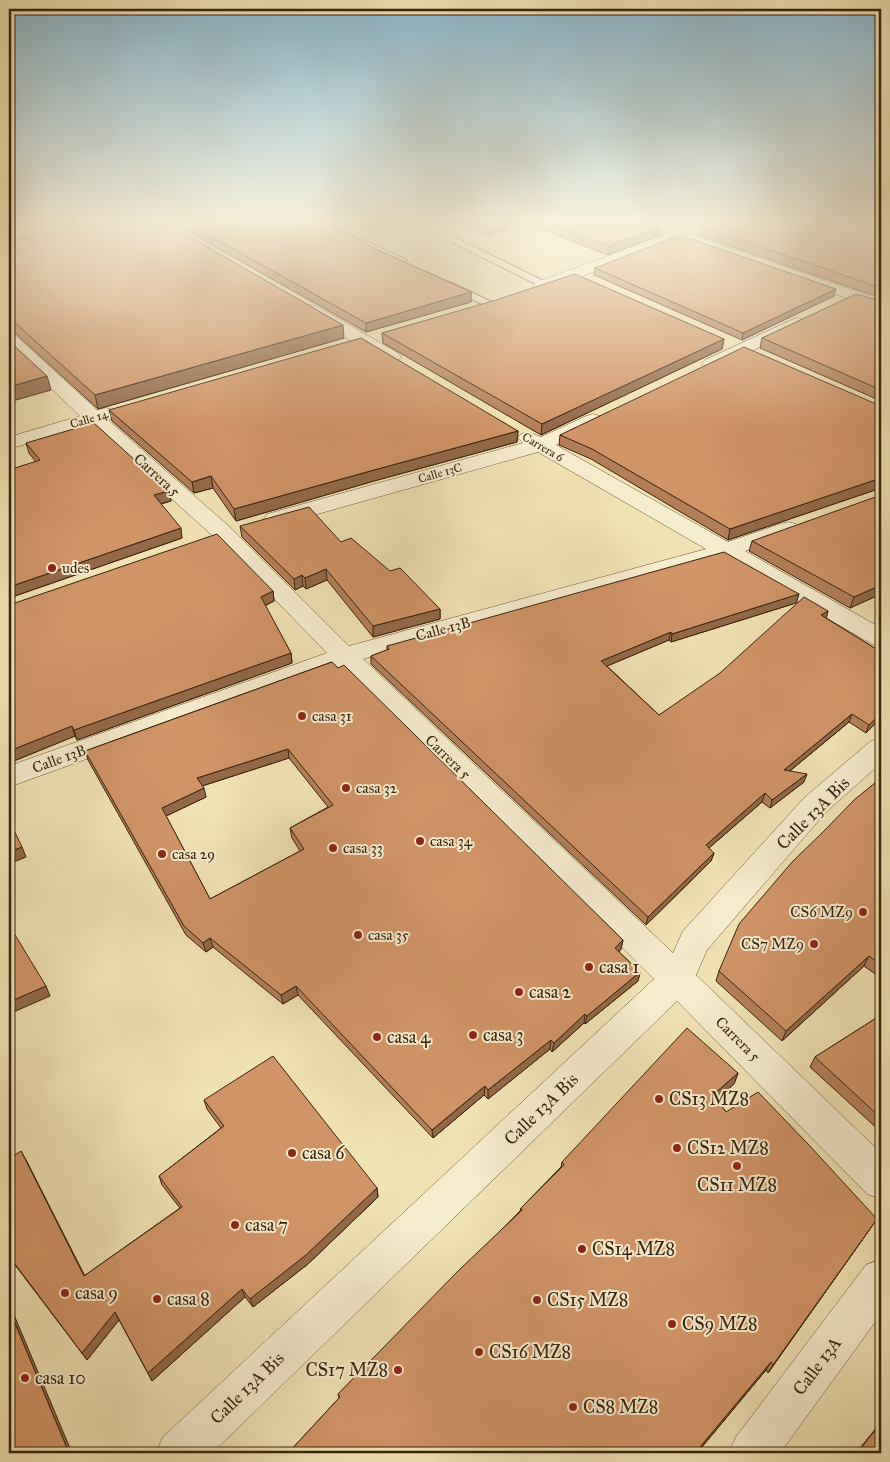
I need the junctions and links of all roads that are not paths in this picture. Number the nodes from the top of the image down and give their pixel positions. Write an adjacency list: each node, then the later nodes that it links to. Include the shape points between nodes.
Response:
1 (460, 290): 6 (lane)
2 (840, 290): 3 (street)
3 (854, 295): 7 (street); 14 (street)
4 (508, 298): 6 (street)
5 (295, 301): 11 (street)
6 (489, 304): 8 (street)
7 (881, 305)
8 (470, 310)
9 (384, 335): 11 (street)
10 (9, 339): 17 (street, Carrera 5)
11 (365, 341): 12 (street); 13 (street)
12 (346, 346)
13 (406, 366)
14 (690, 374)
15 (121, 409): 17 (street, Calle 14)
16 (610, 412): 20 (street, Calle 13C)
17 (93, 417): 19 (street, Calle 14); 22 (street, Carrera 5)
18 (515, 430): 20 (street, Carrera 6)
19 (9, 443)
20 (540, 445): 22 (street, Calle 13C); 23 (street, Carrera 6)
21 (808, 521): 23 (street, Calle 13B)
22 (231, 532): 25 (street, Carrera 5)
23 (726, 550): 24 (street, Carrera 6); 25 (street, Calle 13B)
24 (881, 638)
25 (344, 656): 27 (street, Calle 13B); 28 (street, Carrera 5)
26 (881, 748): 28 (street, Calle 13A Bis, via 815,805 695,941)
27 (9, 777)
28 (678, 979): 29 (street, Carrera 5); 31 (street, Calle 13A Bis)
29 (881, 1180)
30 (881, 1280): 32 (street, Calle 13A)
31 (179, 1453)
32 (752, 1453)

